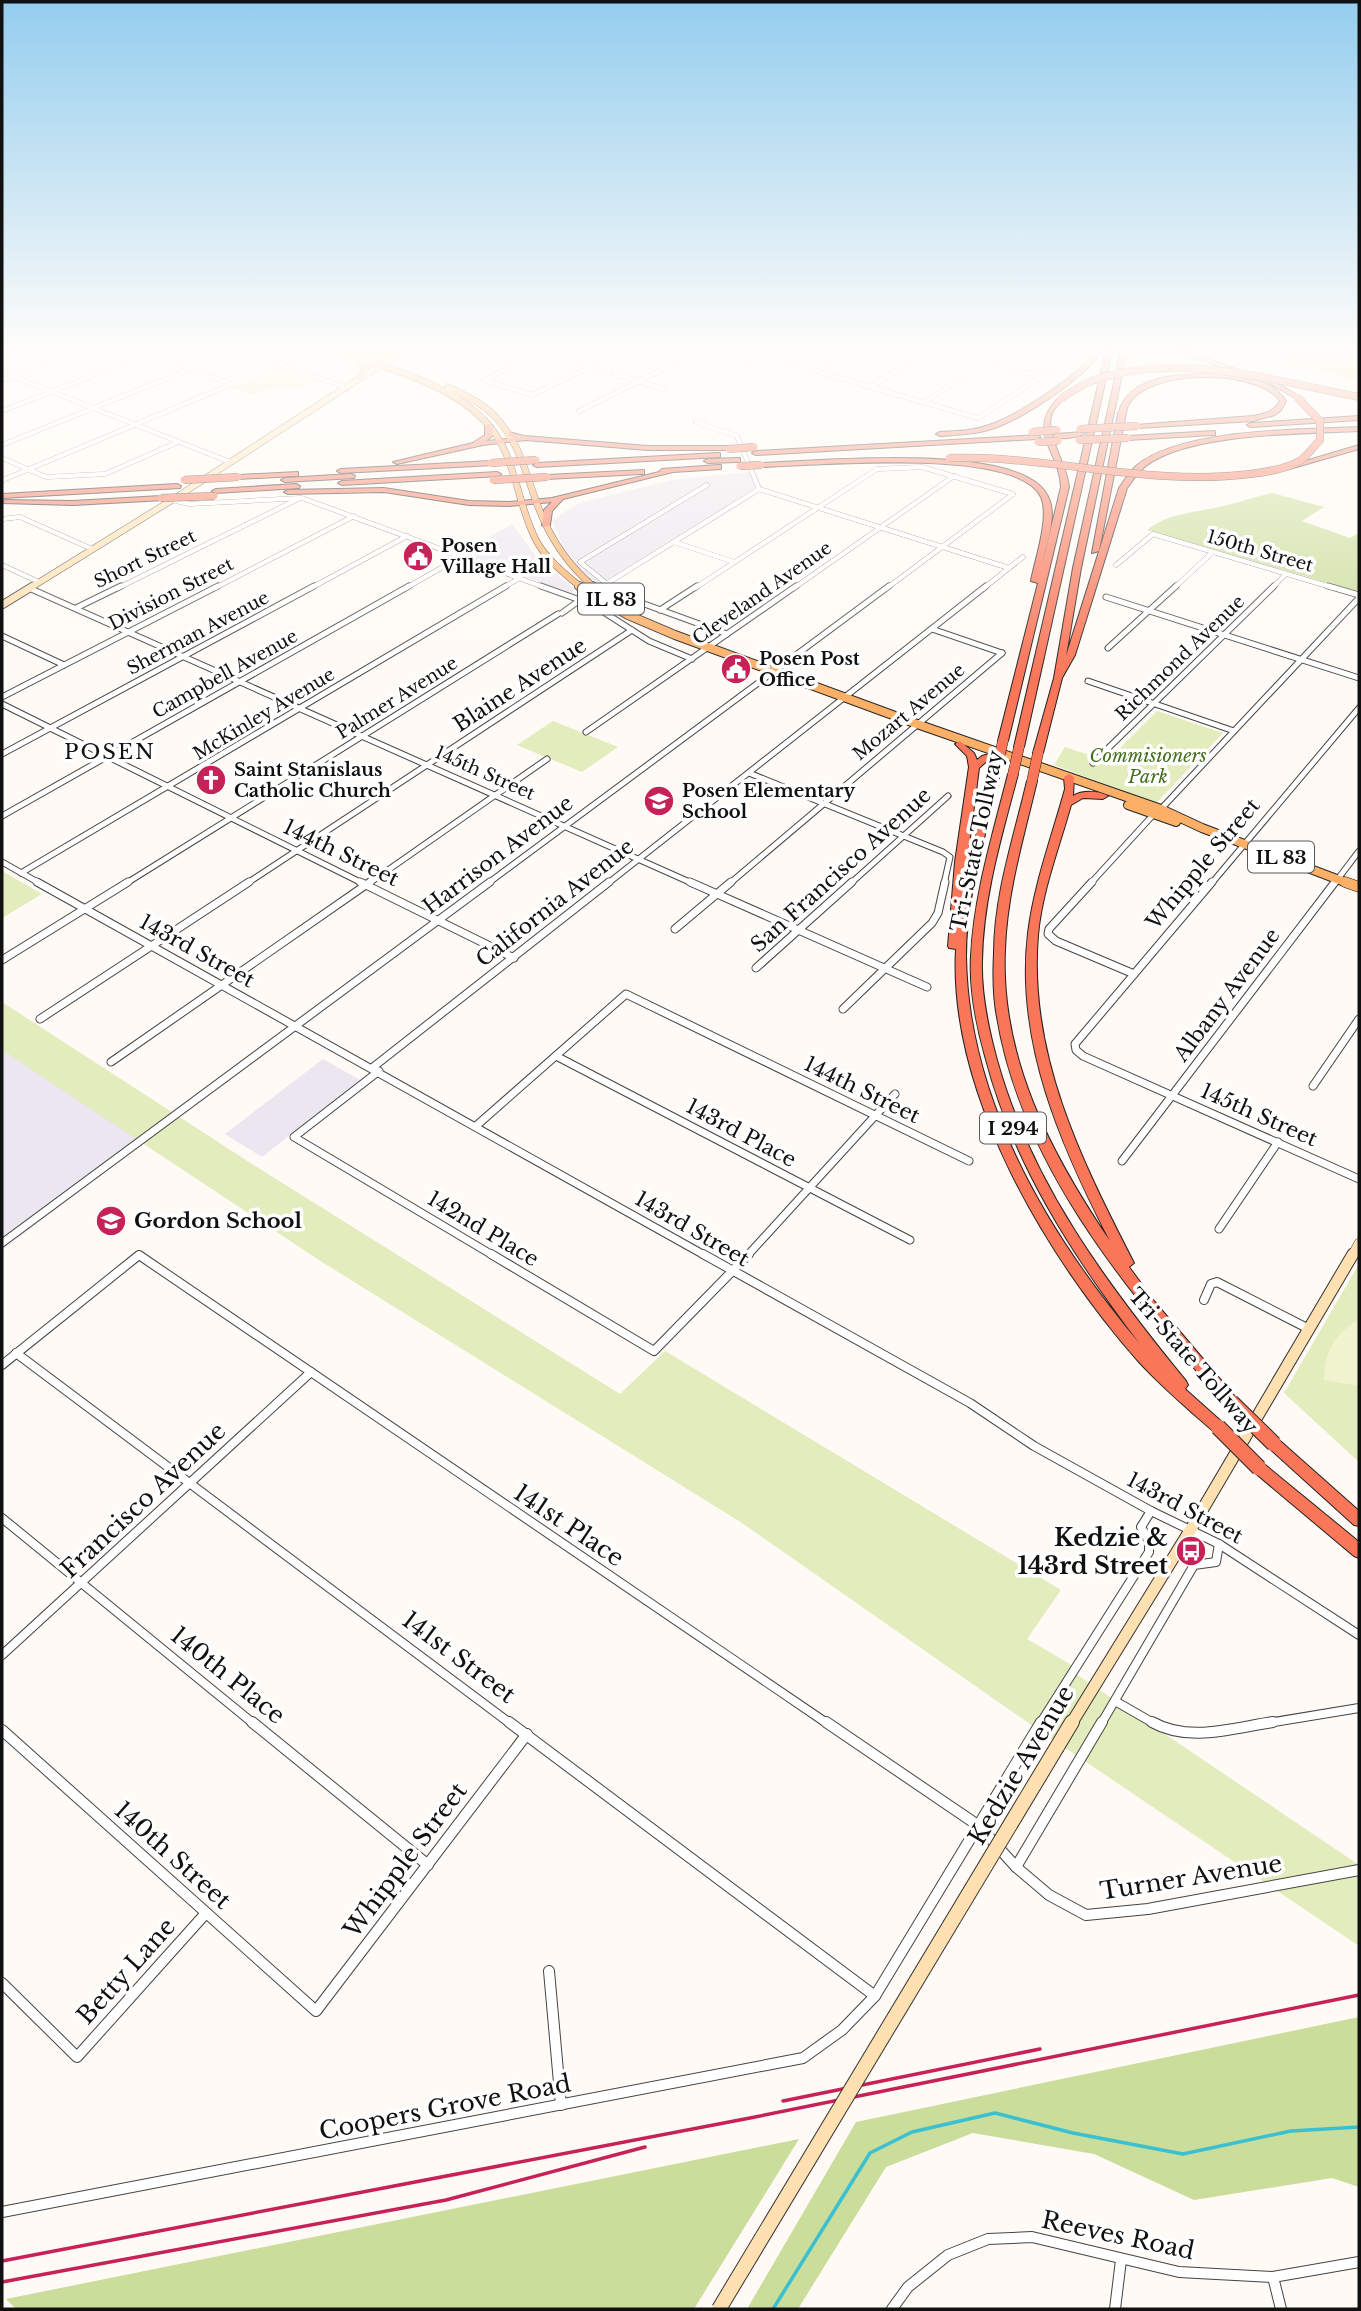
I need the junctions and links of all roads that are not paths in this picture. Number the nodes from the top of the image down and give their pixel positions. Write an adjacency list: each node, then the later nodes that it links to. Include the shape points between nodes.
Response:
1 (4, 459): 25 (street)
2 (52, 459): 25 (street)
3 (140, 459): 25 (street, via 105,474 46,477)
4 (222, 459): 23 (street)
5 (235, 459): 23 (main road)
6 (412, 459): 27 (highway)
7 (507, 459): 46 (main road, IL 83)
8 (521, 459): 41 (main road, IL 83)
9 (652, 459): 24 (highway)
10 (652, 459): 24 (highway)
11 (712, 459): 29 (highway)
12 (740, 459): 36 (street)
13 (846, 459): 22 (highway)
14 (1058, 459): 85 (highway, via 1065,487)
15 (1084, 459): 116 (highway, Tri-State Tollway / I 294, bridge)
16 (1101, 459): 91 (highway, Tri-State Tollway / I 294)
17 (1114, 459): 64 (highway)
18 (1150, 459): 64 (highway, via 1125,482)
19 (1297, 459): 26 (highway, bridge)
20 (1317, 459): 26 (highway, bridge)
21 (950, 460): 22 (highway); 26 (highway, bridge, via 998,459 1182,478 1235,477); 85 (highway, via 1019,476 1042,492 1049,510 1024,638)
22 (914, 461)
23 (230, 462): 45 (main road)
24 (540, 468): 28 (highway, bridge); 28 (highway, bridge); 29 (highway)
25 (27, 469): 32 (street)
26 (1275, 470)
27 (332, 471): 28 (highway); 31 (highway)
28 (494, 471): 34 (highway); 37 (highway); 39 (highway)
29 (670, 471): 43 (highway)
30 (954, 476): 47 (street, via 922,467 877,469); 51 (street, Cleveland Avenue); 54 (street, Harrison Avenue, via 1013,494)
31 (238, 477): 33 (highway, bridge)
32 (3, 480)
33 (180, 483): 34 (highway); 38 (highway)
34 (228, 483)
35 (707, 485): 67 (street, via 580,562)
36 (759, 489): 47 (street); 53 (street)
37 (288, 492): 39 (highway); 46 (highway, via 384,490)
38 (49, 493): 44 (highway)
39 (215, 493): 40 (highway, bridge)
40 (163, 496): 44 (highway, via 73,503)
41 (536, 497): 43 (highway); 46 (highway); 50 (main road, IL 83)
42 (302, 498): 45 (street, via 189,504); 48 (street); 73 (street, Short Street)
43 (560, 499): 50 (highway, via 548,510)
44 (3, 500)
45 (172, 500): 55 (main road)
46 (521, 506): 78 (main road, IL 83, via 536,542 561,571 611,607)
47 (818, 508): 51 (street); 59 (street)
48 (354, 516): 52 (street); 79 (street, Division Street)
49 (2, 519): 55 (street, via 20,517)
50 (546, 525): 78 (main road, IL 83, via 558,549 582,577 620,605)
51 (880, 527): 54 (street); 80 (street, Cleveland Avenue)
52 (407, 536): 57 (street); 86 (street, Sherman Avenue)
53 (674, 542): 59 (street); 67 (street)
54 (942, 547): 62 (street); 90 (street, Harrison Avenue)
55 (92, 548): 66 (main road)
56 (1213, 552): 61 (street, 150th Street, via 1153,534); 63 (street, 150th Street); 75 (street)
57 (462, 556): 65 (street); 94 (street, Campbell Avenue)
58 (1023, 557): 62 (street, California Avenue)
59 (734, 562): 74 (street)
60 (2, 565): 66 (street)
61 (1116, 565)
62 (1009, 568): 76 (street, California Avenue)
63 (1286, 574): 69 (street, 150th Street); 81 (street, Richmond Avenue)
64 (1094, 576): 91 (highway, via 1071,655)
65 (521, 578): 71 (street); 99 (street, McKinley Avenue)
66 (39, 582): 68 (main road)
67 (606, 584): 74 (street)
68 (29, 588): 72 (main road); 73 (street, 145th Street)
69 (1359, 596): 88 (street)
70 (1106, 597): 75 (street)
71 (580, 600): 77 (street); 105 (street, Palmer Avenue)
72 (2, 605)
73 (76, 608): 79 (street, 145th Street)
74 (660, 610): 80 (street)
75 (1149, 611): 81 (street); 84 (street)
76 (932, 629): 96 (street, California Avenue); 101 (street, Mozart Avenue, via 1002,653)
77 (632, 630): 87 (street); 113 (street, Blaine Avenue)
78 (668, 631): 83 (main road, IL 83)
79 (129, 632): 86 (street, 145th Street); 89 (street, Division Street)
80 (727, 634): 83 (street, Cleveland Avenue)
81 (1224, 635): 88 (street); 98 (street, Richmond Avenue)
82 (2, 636): 89 (street)
83 (709, 647): 87 (street, Cleveland Avenue); 90 (main road, IL 83)
84 (1108, 648)
85 (1026, 650): 151 (highway, bridge, via 962,934)
86 (183, 657): 94 (street, 145th Street); 102 (street, Sherman Avenue)
87 (692, 659): 103 (street, Cleveland Avenue)
88 (1301, 659): 92 (street); 104 (street)
89 (64, 665): 95 (street, Division Street)
90 (777, 671): 96 (main road, IL 83); 127 (street, Harrison Avenue)
91 (1058, 678): 177 (highway, Tri-State Tollway / I 294, bridge, via 1005,900 1000,1005 1017,1078 1040,1139 1079,1205)
92 (1359, 678)
93 (1088, 681): 98 (street)
94 (240, 682): 99 (street, 145th Street); 110 (street, Campbell Avenue)
95 (2, 697)
96 (845, 697): 101 (main road, IL 83); 115 (street, California Avenue)
97 (2, 704): 102 (street, 144th Street)
98 (1153, 704): 104 (street); 112 (street, Richmond Avenue)
99 (300, 708): 105 (street, 145th Street); 118 (street, McKinley Avenue)
100 (1359, 708): 129 (street, Whipple Street)
101 (917, 724): 106 (main road, IL 83); 107 (main road, IL 83); 122 (street, Mozart Avenue)
102 (50, 728): 108 (street, Sherman Avenue); 110 (street, 144th Street)
103 (586, 732)
104 (1234, 732): 124 (street)
105 (362, 736): 113 (street, 145th Street); 126 (street, Palmer Avenue)
106 (960, 744): 109 (main road, IL 83); 114 (highway, via 971,755)
107 (1003, 753): 109 (highway); 117 (main road, IL 83)
108 (2, 754)
109 (992, 756): 114 (highway); 117 (main road, IL 83)
110 (107, 757): 118 (street, 144th Street); 125 (street, Campbell Avenue)
111 (547, 759): 119 (street)
112 (1093, 763)
113 (427, 765): 119 (street, 145th Street); 130 (street, Blaine Avenue)
114 (974, 767): 151 (highway, via 953,929 956,983)
115 (749, 773): 122 (street); 132 (street, California Avenue)
116 (1013, 774): 182 (highway, Tri-State Tollway / I 294, via 976,947 977,1000 993,1073 1015,1135 1048,1203 1104,1289)
117 (1070, 780): 121 (main road, IL 83); 123 (highway); 124 (main road, IL 83)
118 (169, 787): 126 (street, 144th Street); 134 (street, McKinley Avenue)
119 (495, 795): 127 (street, 145th Street); 136 (street)
120 (948, 796): 128 (street, San Francisco Avenue)
121 (1103, 796): 123 (highway, via 1078,796); 124 (main road, IL 83)
122 (822, 803): 128 (street); 138 (street, Mozart Avenue)
123 (1066, 804): 177 (highway, via 1033,935 1037,1035 1052,1096 1081,1173)
124 (1157, 812): 129 (main road, IL 83); 148 (street, via 1048,934 1056,942)
125 (2, 816)
126 (230, 818): 130 (street, 144th Street); 139 (street, Palmer Avenue)
127 (565, 826): 132 (street, 145th Street); 140 (street, Harrison Avenue)
128 (903, 835): 142 (street, San Francisco Avenue); 147 (street, via 950,857 938,914)
129 (1245, 844): 135 (main road, IL 83); 148 (street, Whipple Street)
130 (297, 851): 136 (street, 144th Street); 143 (street, Blaine Avenue)
131 (1359, 851): 135 (street, Albany Avenue)
132 (640, 859): 138 (street, 145th Street); 144 (street, California Avenue)
133 (2, 862): 134 (street, 143rd Street)
134 (21, 873): 139 (street, 143rd Street)
135 (1338, 878): 137 (main road, IL 83); 162 (street, Albany Avenue)
136 (365, 884): 140 (street, 144th Street); 149 (street)
137 (1359, 887)
138 (717, 894): 141 (street, Mozart Avenue); 142 (street, 145th Street)
139 (85, 908): 143 (street, 143rd Street); 145 (street, Palmer Avenue)
140 (438, 921): 144 (street, 144th Street); 155 (street, Harrison Avenue)
141 (675, 929)
142 (798, 930): 146 (street, San Francisco Avenue); 147 (street, 145th Street)
143 (150, 946): 149 (street, 143rd Street); 153 (street, Blaine Avenue)
144 (514, 958): 159 (street, California Avenue)
145 (2, 960)
146 (756, 968)
147 (885, 969): 150 (street, 145th Street); 152 (street)
148 (1134, 974): 156 (street, Whipple Street)
149 (222, 985): 155 (street, 143rd Street); 158 (street)
150 (927, 987)
151 (963, 997): 182 (highway, via 991,1112 1042,1217 1088,1288 1130,1341)
152 (844, 1009)
153 (40, 1019)
154 (1359, 1019): 160 (street)
155 (294, 1026): 159 (street, 143rd Street); 173 (street, Harrison Avenue)
156 (1075, 1044): 162 (street, 145th Street, via 1083,1056)
157 (556, 1056): 163 (street, 144th Street, via 626,994); 164 (street); 170 (street, 143rd Place)
158 (111, 1062)
159 (376, 1070): 164 (street, 143rd Street); 165 (street, California Avenue)
160 (1313, 1086)
161 (895, 1094): 163 (street)
162 (1172, 1096): 166 (street, 145th Street); 168 (street, Albany Avenue)
163 (875, 1115): 167 (street, 144th Street); 170 (street)
164 (476, 1126): 175 (street, 143rd Street)
165 (294, 1137): 175 (street, 142nd Place, via 654,1352)
166 (1278, 1142): 169 (street, 145th Street); 171 (street)
167 (969, 1161)
168 (1122, 1161)
169 (1359, 1179)
170 (810, 1188): 172 (street, 143rd Place); 175 (street)
171 (1219, 1229)
172 (910, 1240)
173 (2, 1243)
174 (1359, 1243): 178 (main road, Kedzie Avenue)
175 (732, 1272): 184 (street, 143rd Street, via 970,1403 1034,1446)
176 (1203, 1300): 178 (street, via 1211,1284 1217,1282)
177 (1152, 1310): 186 (highway, Tri-State Tollway / I 294, bridge, via 1231,1402)
178 (1308, 1329): 187 (main road, Kedzie Avenue)
179 (16, 1353): 180 (street); 181 (street, 141st Place, via 139,1255); 183 (street, 141st Street)
180 (2, 1365)
181 (311, 1372): 183 (street, Francisco Avenue); 197 (street, 141st Place)
182 (1218, 1427): 189 (highway, Tri-State Tollway / I 294, bridge, via 1259,1468)
183 (191, 1482): 190 (street, Francisco Avenue); 196 (street, 141st Street)
184 (1151, 1511): 187 (street, 143rd Street); 197 (street, Coopers Grove Road, via 1141,1527 1149,1552)
185 (2, 1518): 190 (street, 140th Place)
186 (1359, 1520)
187 (1191, 1529): 188 (street, 143rd Street); 211 (main road, Kedzie Avenue, bridge)
188 (1219, 1544): 191 (street, 143rd Street); 193 (street, via 1216,1562 1194,1565)
189 (1359, 1551)
190 (81, 1583): 192 (street, Francisco Avenue); 198 (street, 140th Place)
191 (1359, 1635)
192 (2, 1655)
193 (1115, 1701): 194 (street, via 1166,1730 1197,1734); 199 (street)
194 (1359, 1708)
195 (2, 1730): 201 (street, 140th Street)
196 (527, 1734): 198 (street, Whipple Street); 204 (street, 141st Street)
197 (979, 1826): 199 (street, Turner Avenue); 204 (street, Coopers Grove Road)
198 (428, 1865): 205 (street, Whipple Street)
199 (1016, 1867): 200 (street, Turner Avenue, via 1049,1895 1086,1915 1148,1909)
200 (1359, 1870)
201 (206, 1913): 203 (street, Betty Lane, via 77,2057); 205 (street, 140th Street)
202 (549, 1971): 206 (street)
203 (2, 1983)
204 (875, 1996): 206 (street, Coopers Grove Road, via 842,2033 803,2058)
205 (316, 2011)
206 (561, 2105): 207 (street, Coopers Grove Road)
207 (2, 2212)
208 (1121, 2260): 210 (street, Reeves Road, via 1179,2272); 212 (street, Reeves Road, via 1032,2237 988,2239 948,2255 908,2287); 213 (street)
209 (1359, 2262): 210 (street, Reeves Road)
210 (1273, 2277): 214 (street)
211 (719, 2309)
212 (892, 2309)
213 (1115, 2309)
214 (1281, 2309)

